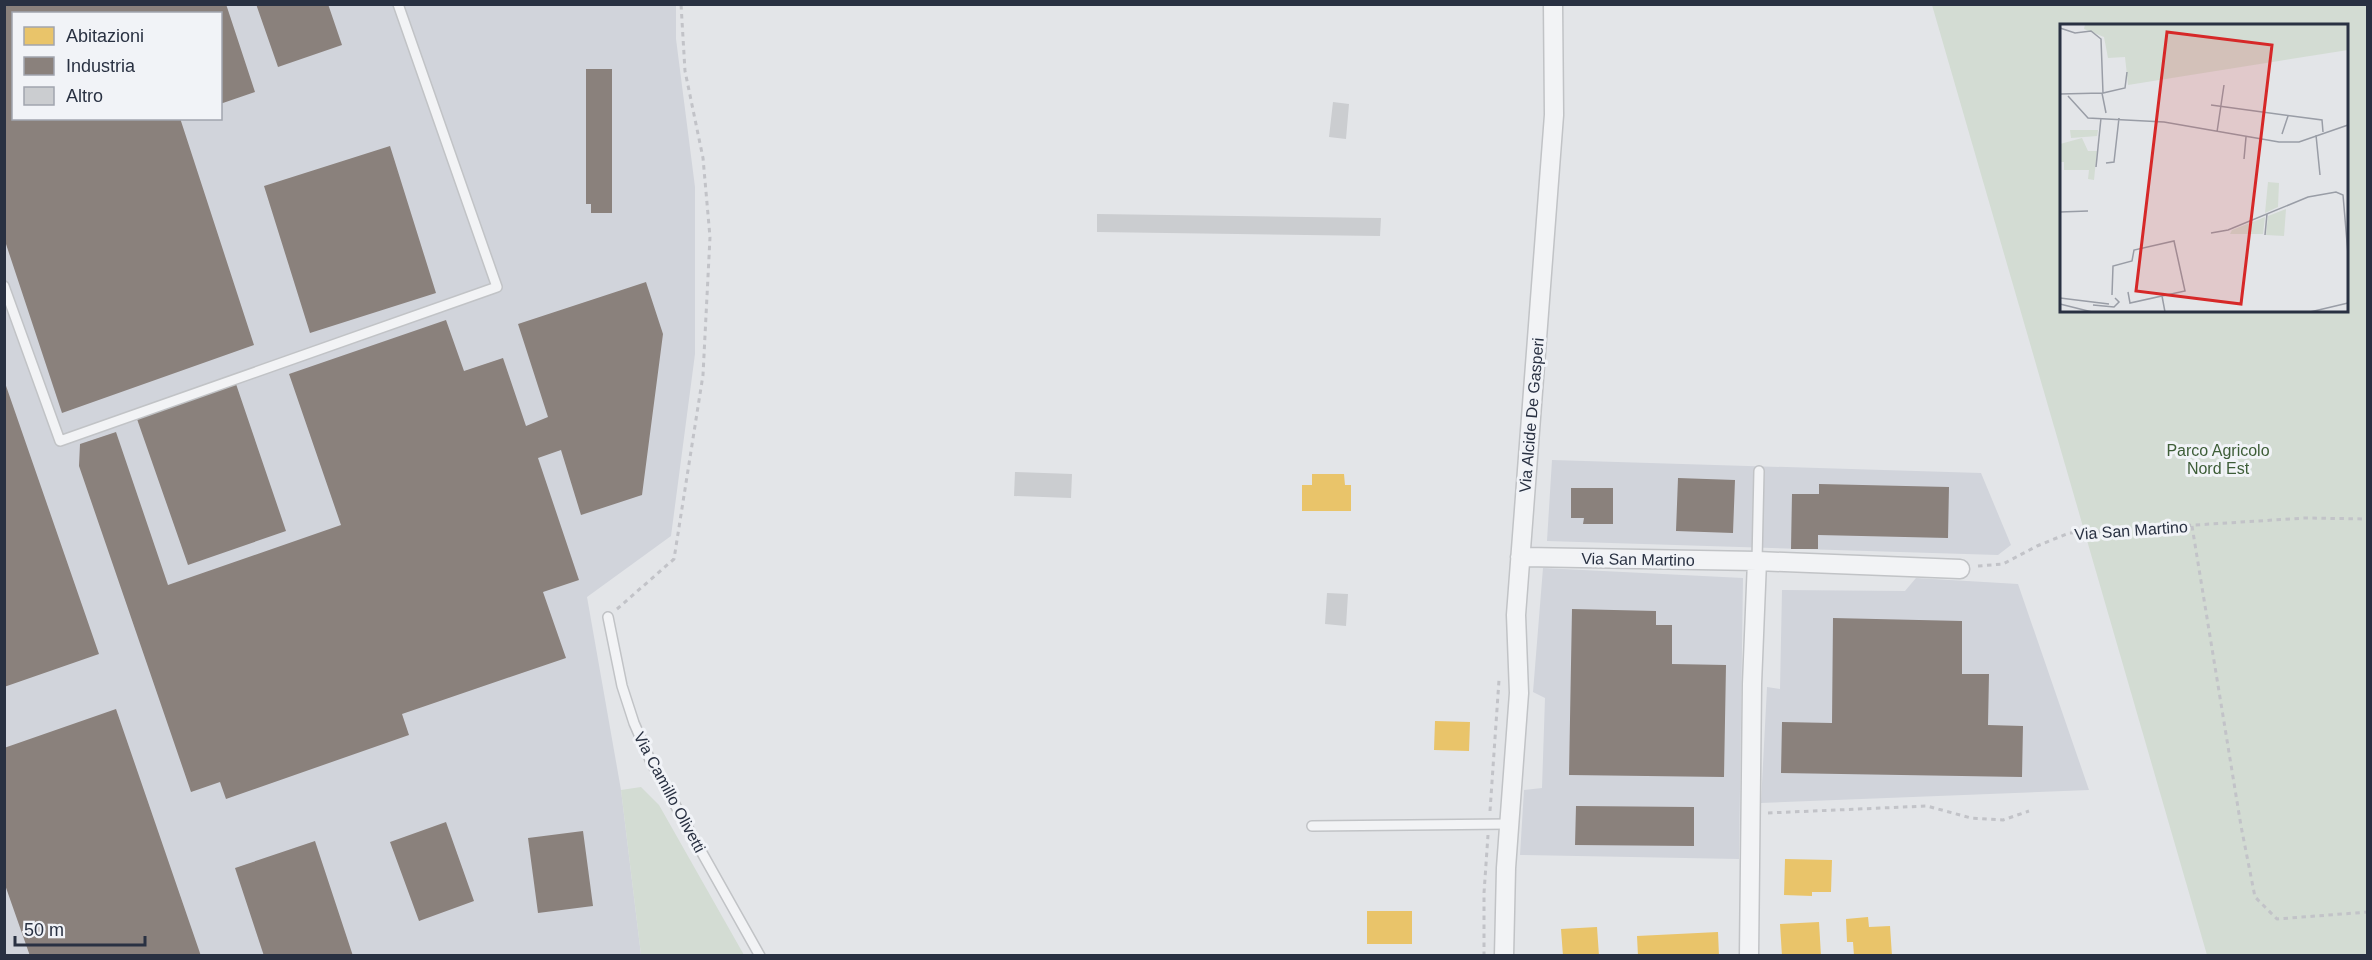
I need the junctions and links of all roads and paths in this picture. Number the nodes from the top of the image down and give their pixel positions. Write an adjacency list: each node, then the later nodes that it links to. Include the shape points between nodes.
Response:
1 (398, 4): 4 (lane, via 497,287 60,441)
2 (681, 4): 11 (path, via 685,71 703,158 710,237 703,375 674,559)
3 (1553, 4): 8 (street, Via Alcide De Gasperi, via 1554,115)
4 (4, 286)
5 (1759, 471): 9 (lane)
6 (2367, 519): 7 (path, Via San Martino, via 2305,518)
7 (2192, 526): 10 (path, Via San Martino, via 2069,533 2003,564); 16 (path, via 2255,897 2277,919)
8 (1520, 557): 9 (street, Via San Martino); 14 (street, Via Alcide De Gasperi, via 1516,615 1519,693)
9 (1757, 561): 10 (street, Via San Martino); 13 (street)
10 (1960, 569)
11 (608, 617): 17 (lane, Via Camillo Olivetti, via 622,686 651,762)
12 (2029, 811): 13 (path, via 2003,820 1971,818 1927,806)
13 (1751, 813): 19 (street)
14 (1509, 825): 15 (lane); 18 (street, Via Alcide De Gasperi)
15 (1312, 826)
16 (2367, 912)
17 (760, 956)
18 (1504, 956)
19 (1749, 956)

